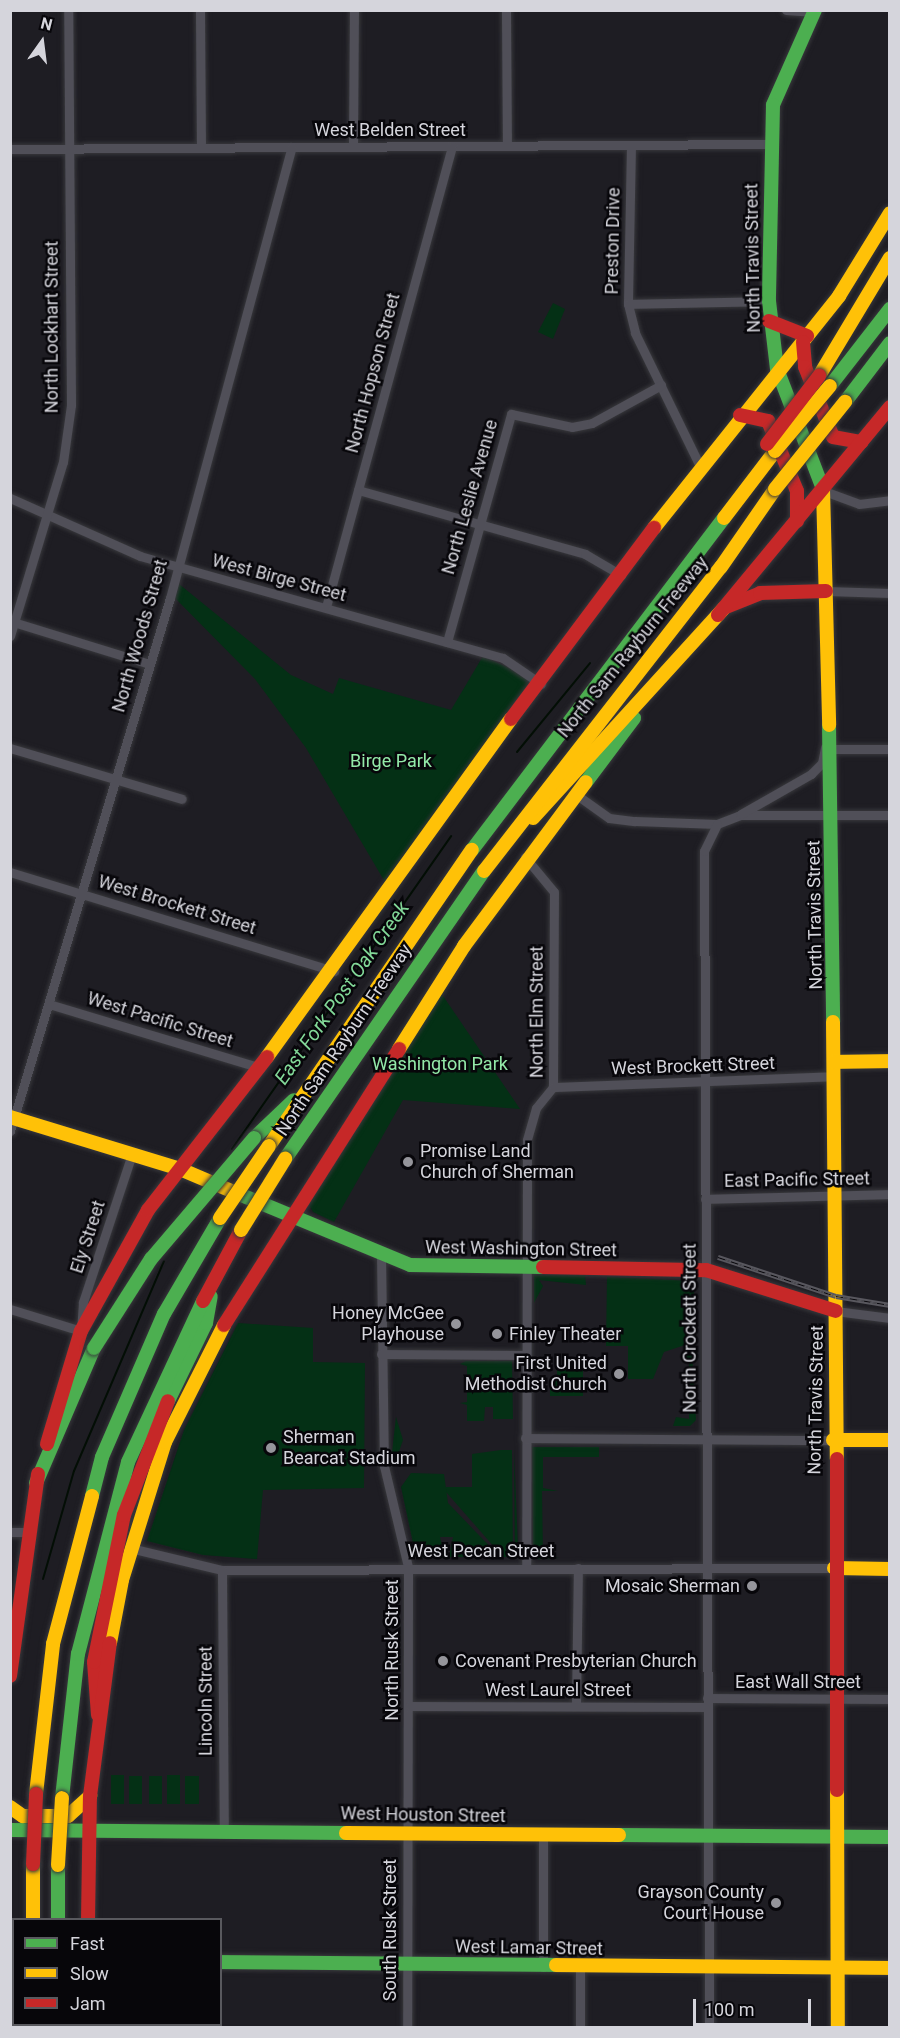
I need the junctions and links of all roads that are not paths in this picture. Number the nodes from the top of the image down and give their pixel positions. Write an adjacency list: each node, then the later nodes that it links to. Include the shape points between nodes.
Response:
1 (68, 10): 15 (street, North Lockhart Street)
2 (200, 10): 10 (street)
3 (354, 10): 11 (street)
4 (506, 10): 8 (street)
5 (786, 10): 6 (street)
6 (815, 11): 7 (main road, North Travis Street, via 777,85)
7 (770, 144): 9 (street, West Belden Street); 18 (main road, North Travis Street)
8 (507, 145): 9 (street, West Belden Street); 13 (street, West Belden Street)
9 (631, 145): 19 (street, Preston Drive)
10 (201, 146): 12 (street, West Belden Street); 15 (street, West Belden Street)
11 (353, 146): 12 (street, West Belden Street); 13 (street, West Belden Street)
12 (292, 147): 40 (street, North Woods Street)
13 (452, 147): 33 (street, North Hopson Street)
14 (10, 148): 15 (street, West Belden Street)
15 (68, 148): 37 (street, North Lockhart Street, via 71,405)
16 (890, 213): 22 (main road, via 855,273)
17 (890, 258): 31 (main road, bridge, via 863,310)
18 (769, 302): 19 (street); 21 (main road, North Travis Street)
19 (628, 303): 27 (street, Preston Drive, via 635,333)
20 (890, 309): 31 (main road, North Sam Rayburn Freeway, bridge, via 830,386)
21 (770, 321): 22 (main road); 25 (main road, North Travis Street)
22 (805, 339): 25 (main road); 30 (main road, via 805,367 833,437)
23 (890, 343): 26 (main road, North Sam Rayburn Freeway)
24 (890, 359): 26 (main road)
25 (777, 369): 29 (main road); 34 (main road, North Travis Street)
26 (872, 369): 64 (main road, North Sam Rayburn Freeway, bridge, via 775,489 722,567 643,660)
27 (661, 385): 32 (street, Preston Drive); 39 (street, North Leslie Avenue, via 608,416 572,427 511,414)
28 (890, 407): 30 (main road)
29 (740, 415): 32 (main road); 38 (main road, via 768,421 797,491)
30 (862, 442): 34 (main road)
31 (771, 448): 74 (main road, North Sam Rayburn Freeway, via 707,539 458,868)
32 (700, 466): 41 (main road)
33 (358, 490): 39 (street); 44 (street, North Hopson Street)
34 (824, 490): 36 (street, via 860,504); 38 (main road); 42 (main road, North Travis Street)
35 (10, 498): 37 (street, West Birge Street)
36 (890, 500)
37 (49, 510): 40 (street, West Birge Street); 46 (street, North Lockhart Street)
38 (797, 521): 45 (main road)
39 (479, 524): 41 (street, via 585,554); 48 (street, North Leslie Avenue)
40 (178, 568): 44 (street, West Birge Street); 49 (street, North Woods Street)
41 (621, 575): 50 (main road)
42 (826, 591): 43 (street); 45 (main road, via 760,593); 51 (main road, North Travis Street)
43 (890, 593)
44 (326, 608): 48 (street, West Birge Street)
45 (724, 608): 56 (main road); 64 (main road)
46 (13, 621): 47 (street, North Lockhart Street); 49 (street)
47 (10, 636)
48 (447, 642): 50 (street, West Birge Street, via 503,658)
49 (150, 664): 55 (street, North Woods Street)
50 (541, 684): 66 (main road, via 478,764)
51 (830, 727): 53 (main road, North Travis Street); 59 (street, via 822,763 811,774)
52 (10, 748): 55 (street)
53 (830, 749): 54 (street); 58 (main road, North Travis Street)
54 (890, 749)
55 (116, 780): 57 (street); 65 (street, North Woods Street)
56 (574, 793): 61 (street, via 609,818); 62 (main road)
57 (182, 799)
58 (831, 812): 59 (street); 60 (street); 69 (main road, North Travis Street)
59 (740, 814): 61 (street)
60 (890, 814)
61 (717, 825): 72 (street, North Crockett Street, via 704,850)
62 (525, 857): 73 (street, North Elm Street, via 554,892); 81 (main road)
63 (10, 872): 65 (street, West Brockett Street)
64 (471, 888): 85 (main road, North Sam Rayburn Freeway, bridge, via 285,1159)
65 (81, 894): 66 (street, West Brockett Street); 67 (street, North Woods Street)
66 (334, 970): 70 (main road)
67 (49, 1004): 70 (street, West Pacific Street); 75 (street, North Woods Street)
68 (890, 1061): 69 (main road)
69 (834, 1062): 71 (main road, North Travis Street)
70 (261, 1068): 77 (main road)
71 (834, 1076): 72 (street, West Brockett Street); 79 (main road, North Travis Street)
72 (704, 1083): 73 (street, West Brockett Street); 80 (street, North Crockett Street)
73 (553, 1087): 83 (street, North Elm Street, via 536,1108 527,1140)
74 (306, 1090): 96 (main road, bridge, via 254,1138 151,1259 94,1348); 124 (main road, North Sam Rayburn Freeway, bridge, via 220,1218 164,1314 102,1457 53,1644 36,1794)
75 (12, 1122): 76 (main road, West Washington Street)
76 (132, 1154): 77 (main road, West Washington Street); 89 (street, Ely Street, via 83,1302)
77 (179, 1169): 81 (main road, West Washington Street); 89 (main road, via 130,1236)
78 (890, 1194): 79 (street, East Pacific Street)
79 (836, 1197): 80 (street, East Pacific Street); 87 (main road, North Travis Street)
80 (705, 1199): 84 (street, North Crockett Street)
81 (294, 1215): 82 (main road, West Washington Street); 99 (main road, via 192,1385 165,1442)
82 (381, 1254): 83 (main road, West Washington Street, via 425,1267); 90 (street, North Rusk Street)
83 (525, 1268): 84 (main road, West Washington Street); 91 (street, North Elm Street)
84 (706, 1270): 87 (main road, West Washington Street); 92 (street, North Crockett Street)
85 (215, 1276): 113 (main road, via 206,1323 149,1440 124,1515 94,1662); 125 (main road, North Sam Rayburn Freeway, bridge, via 154,1399 111,1516 78,1654 62,1798)
86 (10, 1309): 89 (street)
87 (836, 1311): 88 (street); 94 (main road, North Travis Street)
88 (890, 1318)
89 (81, 1331): 96 (main road)
90 (381, 1353): 91 (street); 100 (street, North Rusk Street, via 384,1466)
91 (525, 1355): 93 (street, North Elm Street)
92 (707, 1436): 93 (street); 94 (street); 103 (street, North Crockett Street)
93 (525, 1438): 101 (street, North Elm Street)
94 (833, 1440): 95 (main road); 105 (main road, North Travis Street)
95 (890, 1440)
96 (36, 1483): 98 (main road)
97 (10, 1532): 98 (street)
98 (26, 1532): 107 (main road)
99 (130, 1548): 104 (street, West Pecan Street); 113 (main road)
100 (408, 1567): 101 (street, West Pecan Street); 104 (street, West Pecan Street); 111 (street, North Rusk Street)
101 (526, 1568): 102 (street, West Pecan Street)
102 (578, 1568): 103 (street, West Pecan Street); 112 (street)
103 (708, 1568): 105 (street, West Pecan Street); 110 (street, North Crockett Street)
104 (222, 1569): 118 (street, Lincoln Street)
105 (834, 1569): 106 (main road); 109 (main road, North Travis Street)
106 (890, 1569)
107 (10, 1676)
108 (890, 1699): 109 (street, East Wall Street)
109 (835, 1700): 110 (street, East Wall Street); 123 (main road, North Travis Street)
110 (707, 1702): 112 (street, West Laurel Street); 121 (street, North Crockett Street)
111 (410, 1706): 112 (street, West Laurel Street); 119 (street, North Rusk Street)
112 (576, 1706)
113 (98, 1715): 114 (main road)
114 (90, 1796): 115 (main road, via 68,1816 23,1816); 116 (main road)
115 (10, 1808)
116 (89, 1828): 117 (main road, West Houston Street); 118 (main road, West Houston Street); 126 (main road)
117 (10, 1830)
118 (224, 1832): 119 (main road, West Houston Street)
119 (406, 1833): 120 (main road, West Houston Street); 128 (street, South Rusk Street)
120 (543, 1835): 121 (main road, West Houston Street); 129 (street)
121 (707, 1836): 123 (main road, West Houston Street); 131 (street, North Crockett Street)
122 (890, 1837): 123 (main road, West Houston Street)
123 (836, 1838): 132 (main road, North Travis Street)
124 (33, 1918)
125 (58, 1918)
126 (88, 1918)
127 (222, 1962): 128 (main road, West Lamar Street)
128 (406, 1963): 129 (main road, West Lamar Street); 134 (street, South Rusk Street)
129 (543, 1967): 130 (main road, West Lamar Street)
130 (580, 1967): 131 (main road, West Lamar Street); 135 (street)
131 (710, 1967): 132 (main road, West Lamar Street); 136 (street, North Crockett Street)
132 (837, 1968): 133 (main road, West Lamar Street); 137 (main road, North Travis Street)
133 (890, 1968)
134 (407, 2028)
135 (580, 2028)
136 (709, 2028)
137 (838, 2028)

